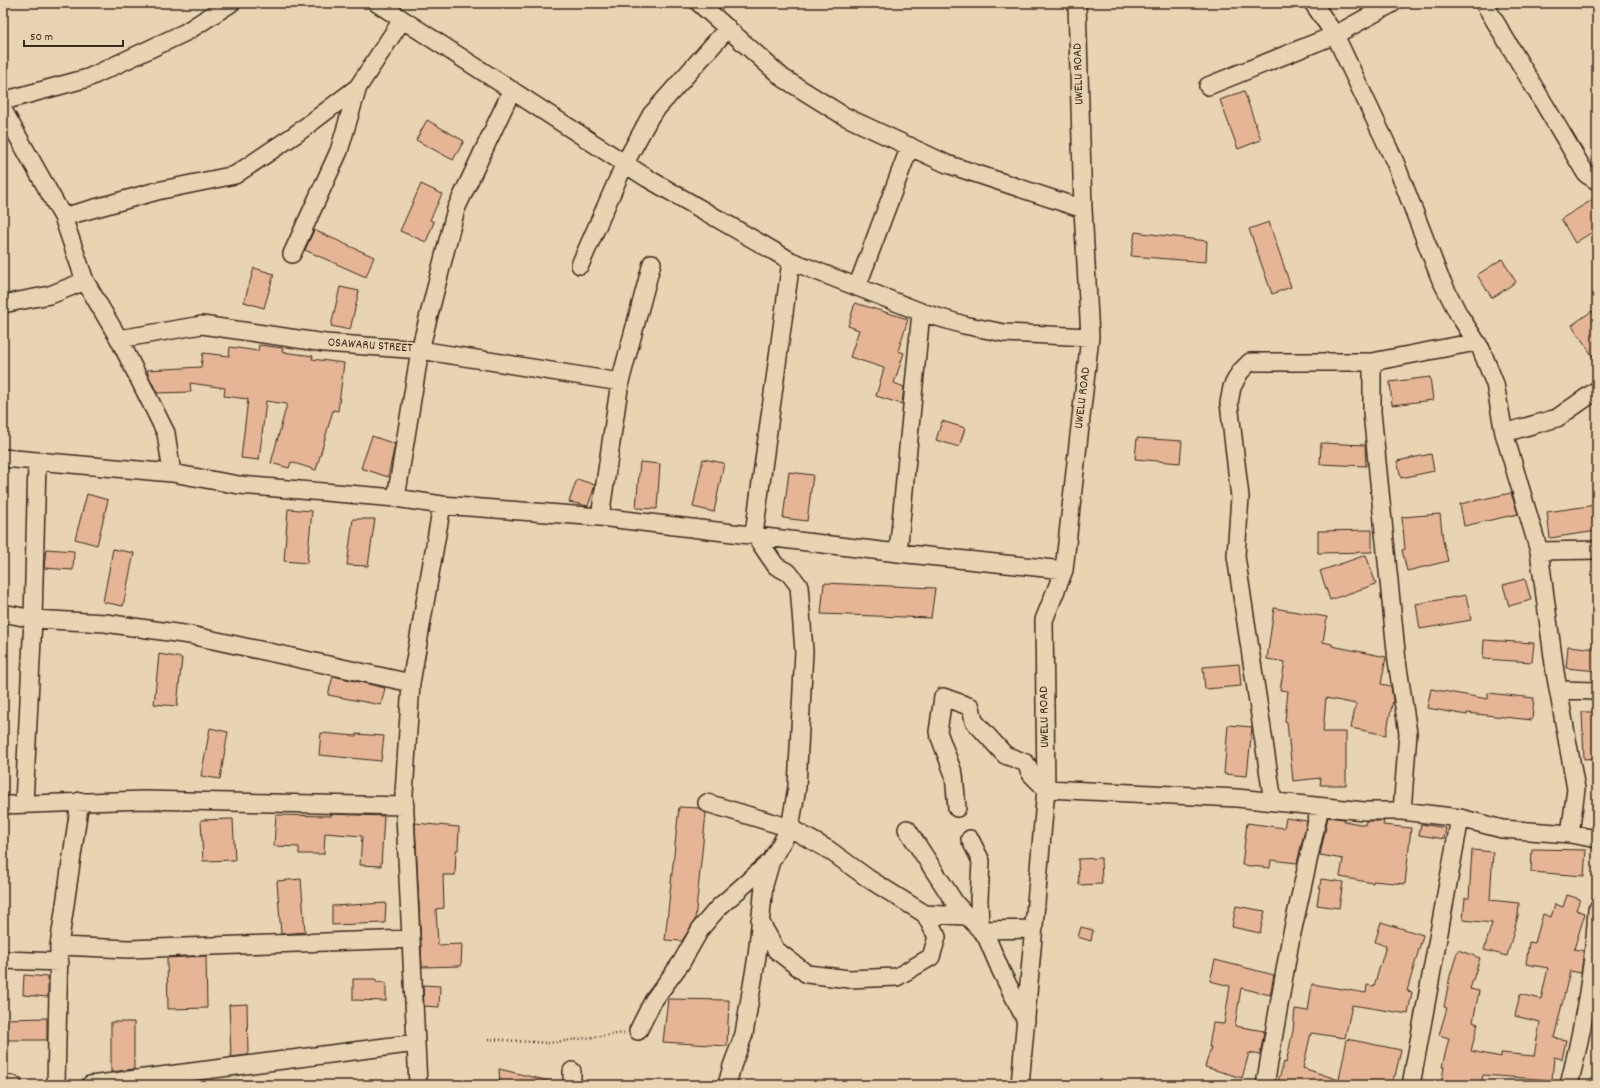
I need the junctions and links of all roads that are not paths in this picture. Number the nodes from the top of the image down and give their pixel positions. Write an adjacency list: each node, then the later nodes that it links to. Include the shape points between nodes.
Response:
1 (231, 3): 14 (street, via 186,32 88,78)
2 (377, 3): 8 (street)
3 (699, 3): 9 (street)
4 (1077, 3): 19 (street, UWELU ROAD)
5 (1313, 3): 10 (street)
6 (1393, 3): 10 (street)
7 (1484, 3): 18 (street, via 1586,174)
8 (402, 20): 12 (street); 13 (street)
9 (728, 28): 16 (street, via 783,78 844,116); 17 (street, via 651,115)
10 (1335, 35): 11 (street); 31 (street, via 1395,162 1440,278)
11 (1208, 86)
12 (358, 87): 20 (street, via 296,134 235,175 157,191); 21 (street, via 339,151)
13 (512, 90): 17 (street); 32 (street, via 456,209)
14 (3, 101)
15 (3, 110): 20 (street)
16 (910, 146): 19 (street, via 947,164); 26 (street)
17 (624, 163): 22 (street); 24 (street)
18 (1597, 181)
19 (1083, 210): 29 (street, UWELU ROAD)
20 (63, 217): 25 (street)
21 (292, 254)
22 (791, 262): 26 (street); 43 (street)
23 (652, 263): 34 (street)
24 (580, 265)
25 (85, 281): 27 (street, via 50,295); 30 (street)
26 (857, 287): 28 (street)
27 (3, 304)
28 (921, 312): 29 (street, via 964,325 1004,333); 46 (street)
29 (1090, 337): 47 (street, UWELU ROAD)
30 (119, 339): 32 (street, OSAWARU STREET, via 202,325 325,343); 39 (street, via 166,433)
31 (1476, 342): 33 (street); 36 (street, via 1494,384)
32 (420, 350): 34 (street, OSAWARU STREET); 40 (street)
33 (1372, 362): 55 (street, via 1250,362 1240,372 1232,387 1229,403 1240,497 1236,556); 62 (street, via 1372,412 1397,660 1408,733)
34 (620, 382): 42 (street)
35 (1597, 390): 36 (street, via 1557,418)
36 (1504, 433): 45 (street)
37 (3, 458): 38 (street)
38 (37, 462): 39 (street); 49 (street)
39 (172, 473): 40 (street, via 239,485)
40 (396, 498): 41 (street)
41 (442, 505): 42 (street); 50 (street)
42 (600, 517): 43 (street)
43 (754, 534): 46 (street); 64 (street, via 776,566 789,573 800,586 804,651 797,787)
44 (1597, 550): 45 (street)
45 (1539, 551): 51 (street)
46 (898, 553): 47 (street)
47 (1064, 570): 53 (street, UWELU ROAD, via 1044,620)
48 (3, 613): 49 (street)
49 (33, 619): 50 (street, via 104,623 190,634); 58 (street)
50 (411, 683): 59 (street)
51 (1558, 690): 52 (street); 66 (street, via 1576,789)
52 (1597, 691)
53 (1046, 789): 55 (street); 61 (street, via 1031,774 1026,763 1005,755 974,721 972,707 943,697 938,732 954,774); 74 (street, UWELU ROAD)
54 (80, 801): 58 (street); 59 (street); 77 (street)
55 (1274, 802): 60 (street)
56 (708, 803): 64 (street)
57 (3, 804): 58 (street)
58 (24, 804)
59 (405, 806): 76 (street)
60 (1320, 807): 62 (street, via 1364,812); 89 (street, via 1290,942)
61 (957, 808)
62 (1402, 811): 63 (street)
63 (1460, 818): 66 (street, via 1502,829); 90 (street)
64 (790, 828): 69 (street); 71 (street, via 829,850)
65 (907, 828): 72 (street, via 955,904)
66 (1570, 834): 68 (street)
67 (970, 839): 75 (street, via 981,861 978,898)
68 (1597, 840)
69 (772, 861): 73 (street, via 764,885); 80 (street, via 718,908 701,928 681,963 653,1001)
70 (1597, 910): 91 (street, via 1596,944)
71 (925, 914): 72 (street); 73 (street, via 937,937 931,957 897,977 856,979 807,974 776,950)
72 (968, 916): 75 (street)
73 (760, 922): 87 (street, via 744,1034)
74 (1034, 929): 75 (street); 79 (street, UWELU ROAD)
75 (980, 930): 79 (street, via 986,936)
76 (410, 939): 77 (street, via 129,949); 81 (street)
77 (59, 954): 78 (street); 84 (street)
78 (3, 960)
79 (1026, 1021): 88 (street, UWELU ROAD)
80 (638, 1031)
81 (416, 1043): 85 (street); 86 (street)
82 (3, 1084): 83 (street)
83 (13, 1085)
84 (56, 1085)
85 (90, 1085)
86 (418, 1085)
87 (727, 1085)
88 (1020, 1085)
89 (1264, 1085)
90 (1411, 1085)
91 (1569, 1085)

